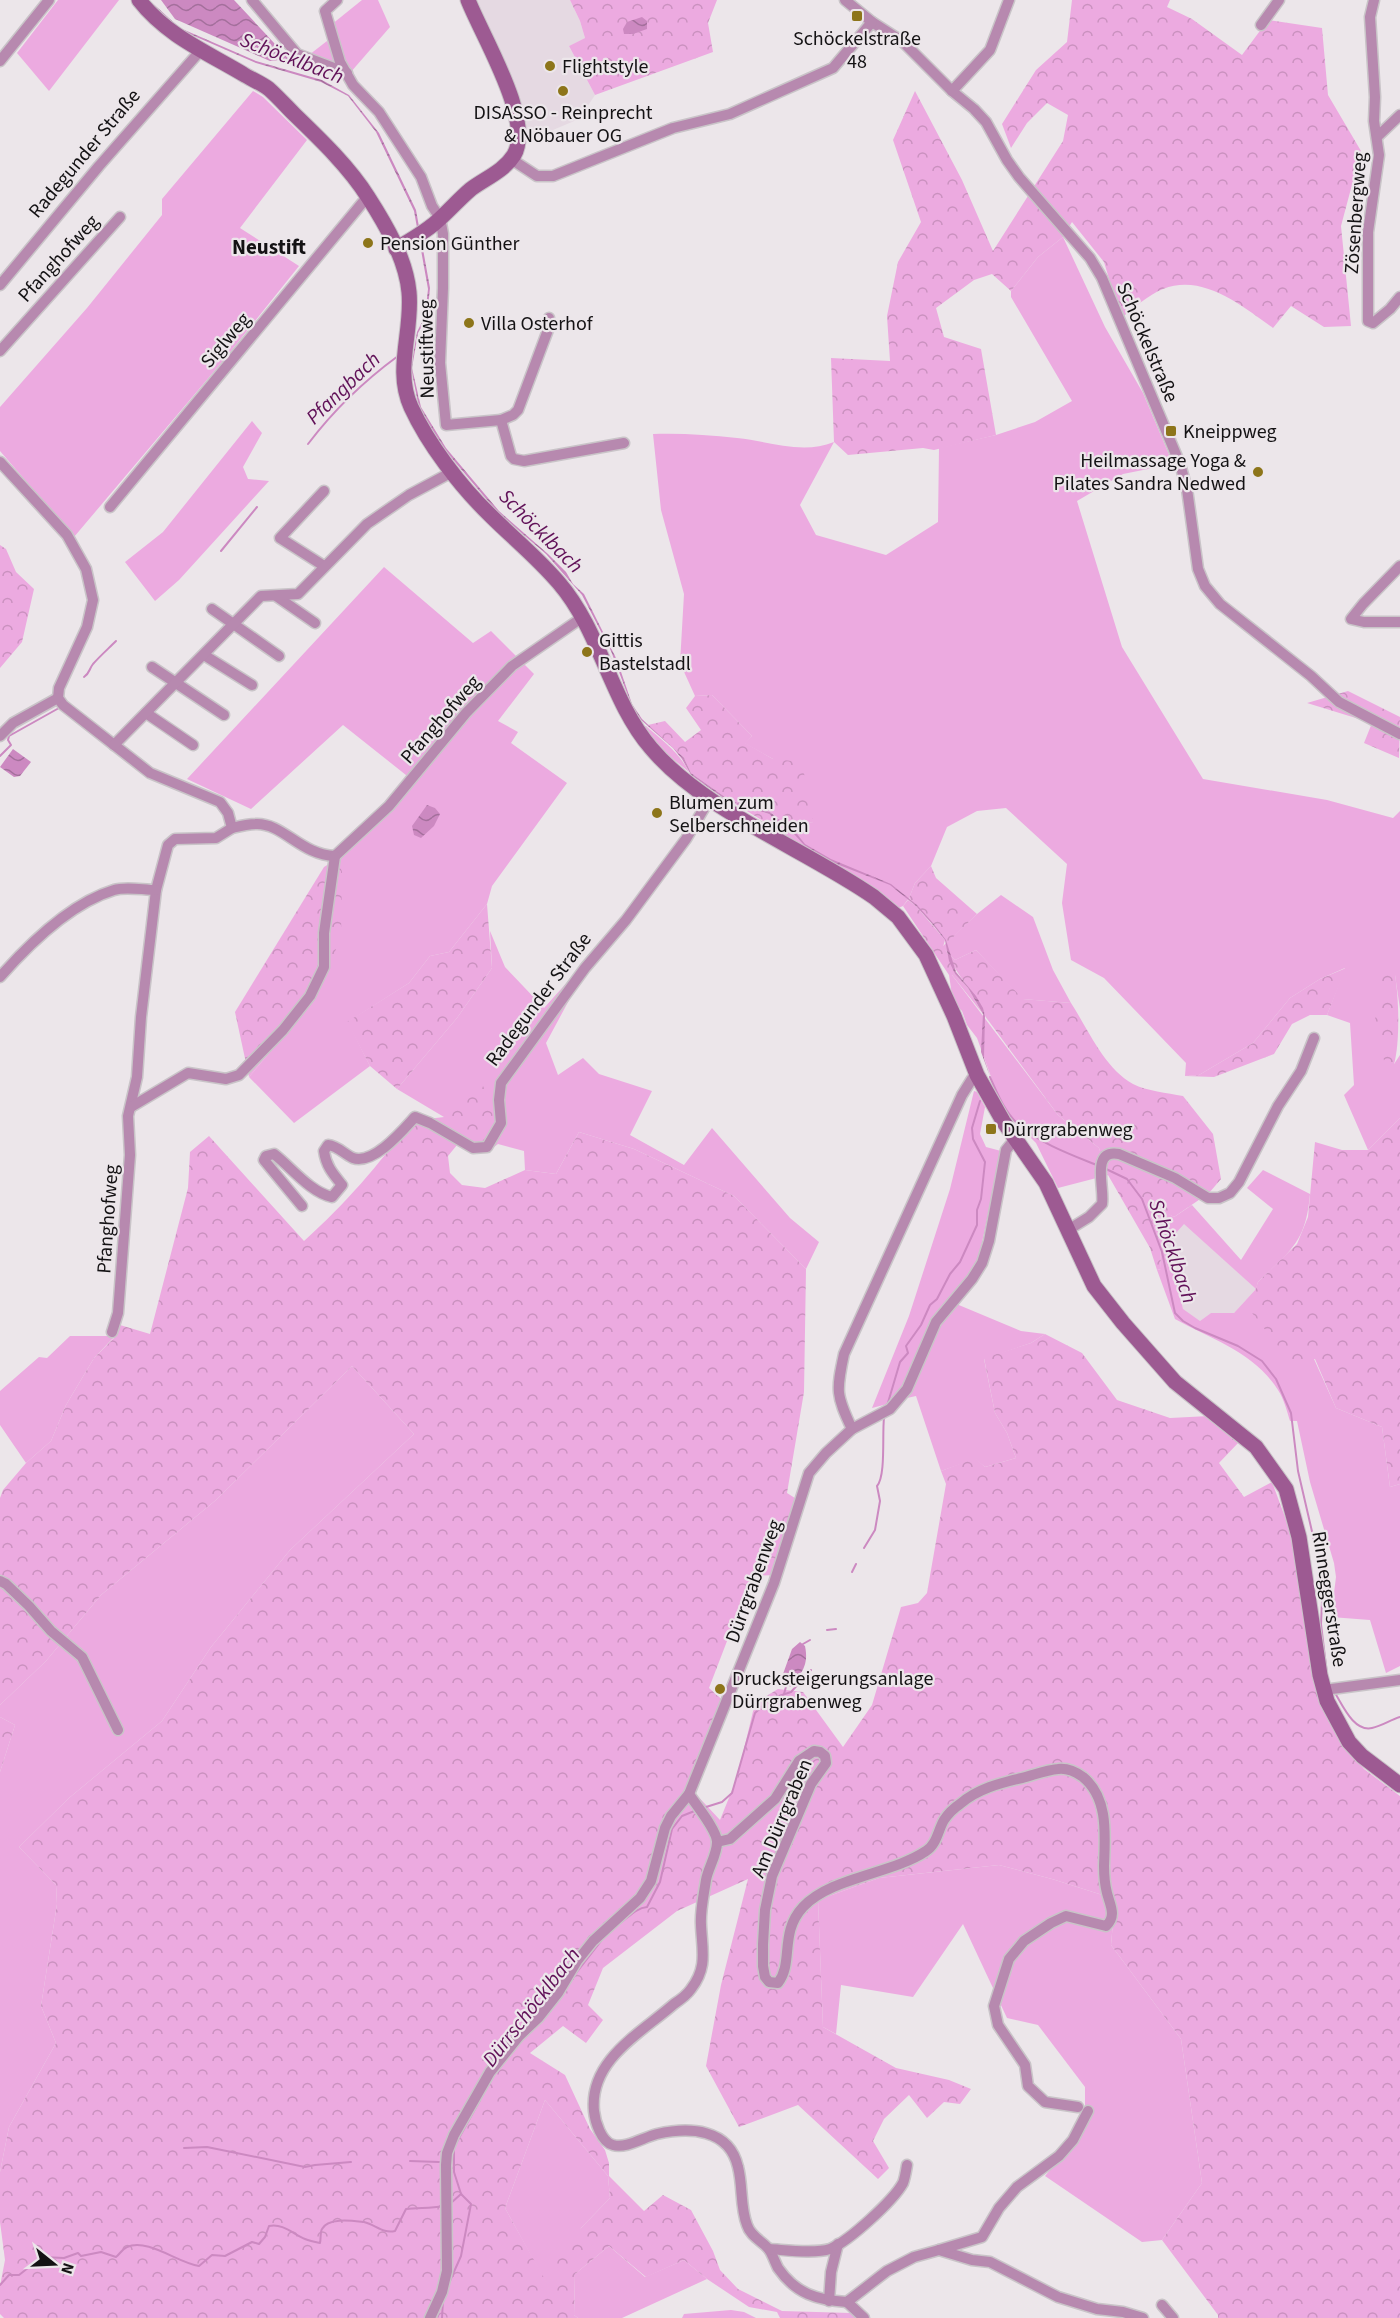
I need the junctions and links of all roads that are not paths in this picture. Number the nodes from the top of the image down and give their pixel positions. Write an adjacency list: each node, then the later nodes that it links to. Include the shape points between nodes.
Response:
1 (49, 0): 13 (street)
2 (140, 0): 12 (main road, via 160,24)
3 (252, 0): 14 (street, via 297,54)
4 (337, 0): 14 (street, via 325,11)
5 (468, 0): 18 (main road, via 517,118 518,145)
6 (845, 0): 10 (street, Schöckelstraße)
7 (1009, 0): 15 (street, via 990,50)
8 (1279, 0): 11 (street)
9 (1374, 0): 17 (street, Zösenbergweg, via 1370,17)
10 (872, 22): 15 (street, Schöckelstraße, via 903,42); 18 (street, via 833,68 730,114 673,128 553,176 537,176)
11 (1261, 25)
12 (201, 50): 19 (main road, via 268,89); 23 (street, Radegunder Straße)
13 (0, 61)
14 (346, 73): 21 (street, via 379,112 421,177)
15 (952, 91): 49 (street, Schöckelstraße, via 986,122 1019,177 1090,258 1102,278 1180,464 1198,569 1205,586 1220,604 1339,702)
16 (1400, 115): 17 (street, Zösenbergweg)
17 (1377, 137): 24 (street, Zösenbergweg, via 1378,164 1368,232 1368,321 1379,320)
18 (511, 159): 21 (main road)
19 (368, 196): 22 (main road); 32 (street, Siglweg)
20 (120, 217): 26 (street, Pfanghofweg)
21 (440, 218): 22 (main road); 27 (street, Neustiftweg, via 440,363 446,425)
22 (396, 249): 30 (main road, via 409,293 405,391 418,422)
23 (0, 285)
24 (1400, 297)
25 (549, 318): 27 (street, via 518,410)
26 (0, 351)
27 (501, 420): 28 (street, via 514,459 525,461)
28 (624, 443)
29 (0, 462): 46 (street, via 67,535 86,569 93,600 87,627)
30 (452, 472): 33 (street, via 367,524); 37 (main road, via 487,513 561,585)
31 (324, 491): 33 (street, via 280,538)
32 (110, 507)
33 (324, 566): 35 (street, via 298,594)
34 (1400, 566): 38 (street, via 1351,619)
35 (276, 596): 39 (street); 40 (street, via 261,596)
36 (212, 609): 40 (street)
37 (583, 617): 53 (main road, via 640,733 664,763); 55 (street, Pfanghofweg, via 512,666 466,713 389,806)
38 (1400, 622)
39 (315, 624)
40 (233, 625): 41 (street); 42 (street)
41 (204, 655): 44 (street); 45 (street)
42 (279, 656)
43 (152, 667): 44 (street)
44 (175, 683): 47 (street); 48 (street)
45 (252, 685)
46 (58, 698): 50 (street, via 13,723); 51 (street)
47 (146, 713): 51 (street); 52 (street)
48 (224, 715)
49 (1400, 734)
50 (0, 736)
51 (114, 745): 54 (street, via 150,773 220,802)
52 (193, 745)
53 (710, 798): 59 (main road, via 858,886 898,917 934,971); 62 (street, Radegunder Straße, via 673,857 501,1083 501,1123 487,1147 473,1148 415,1117 396,1138 365,1158 356,1159 328,1144 324,1151 329,1170 342,1185 332,1197 274,1154 266,1156 264,1160)
54 (232, 828): 55 (street, Pfanghofweg, via 258,824 312,852); 56 (street, Pfanghofweg, via 216,838 174,839 168,845)
55 (335, 856): 60 (street, via 324,933 324,967 310,996 283,1030 239,1075 226,1079 188,1073)
56 (156, 890): 57 (street, via 117,889 96,897 60,920 23,951); 60 (street, Pfanghofweg)
57 (0, 977)
58 (1314, 1038): 63 (street, via 1301,1071 1230,1193 1208,1198 1175,1178 1111,1153 1100,1167 1102,1204)
59 (977, 1075): 61 (main road); 65 (street, via 962,1095 844,1354 837,1386)
60 (131, 1107): 64 (street, Pfanghofweg, via 118,1313)
61 (1016, 1139): 63 (main road, via 1046,1183); 65 (street, Dürrgrabenweg, via 1006,1150 982,1263 936,1322 897,1403)
62 (302, 1206)
63 (1068, 1230): 68 (main road, Rinneggerstraße, via 1094,1286 1123,1323 1175,1382 1256,1447 1286,1489 1299,1537)
64 (112, 1332)
65 (852, 1429): 71 (street, Dürrgrabenweg, via 809,1473 774,1583)
66 (0, 1581): 69 (street, via 82,1657)
67 (1400, 1680): 68 (street)
68 (1324, 1690): 70 (main road, Rinneggerstraße, via 1349,1742)
69 (118, 1730)
70 (1400, 1785)
71 (689, 1794): 72 (street); 81 (street, Dürrgrabenweg, via 665,1828 653,1874 640,1898 582,1954 558,1993 490,2072 454,2134 446,2165 447,2271)
72 (717, 1842): 75 (street, via 706,1878 700,1922 704,1964 691,1989 621,2047 604,2068 595,2084 594,2111 598,2127 614,2145 680,2132 708,2132 722,2140 738,2166 747,2227); 76 (street, Am Dürrgraben, via 730,1839 775,1799 799,1761 814,1751 825,1756 826,1763 811,1784 772,1876 765,1911 763,1965 769,1982 778,1983 784,1971 789,1930 804,1905 834,1887 927,1850 944,1820 971,1795 1014,1779 1059,1769 1076,1772 1090,1783 1101,1803 1104,1874 1113,1914 1110,1922 1097,1925 1066,1916 1024,1941 1009,1959 994,2006 998,2025 1025,2065 1028,2086 1045,2102 1083,2109 1072,2140 1059,2156 1017,2187 982,2237)
73 (907, 2165): 74 (street, via 903,2182 892,2198 856,2234)
74 (838, 2244): 75 (street, via 829,2249); 77 (street)
75 (769, 2249): 77 (street, via 788,2281 803,2292)
76 (939, 2250): 78 (street, Am Dürrgraben, via 887,2271); 80 (street, via 990,2262 1058,2297)
77 (829, 2301): 78 (street)
78 (848, 2302): 82 (street)
79 (1162, 2305): 85 (street)
80 (1097, 2309): 83 (street); 84 (street)
81 (430, 2318)
82 (864, 2318)
83 (1107, 2318)
84 (1143, 2318)
85 (1173, 2318)

